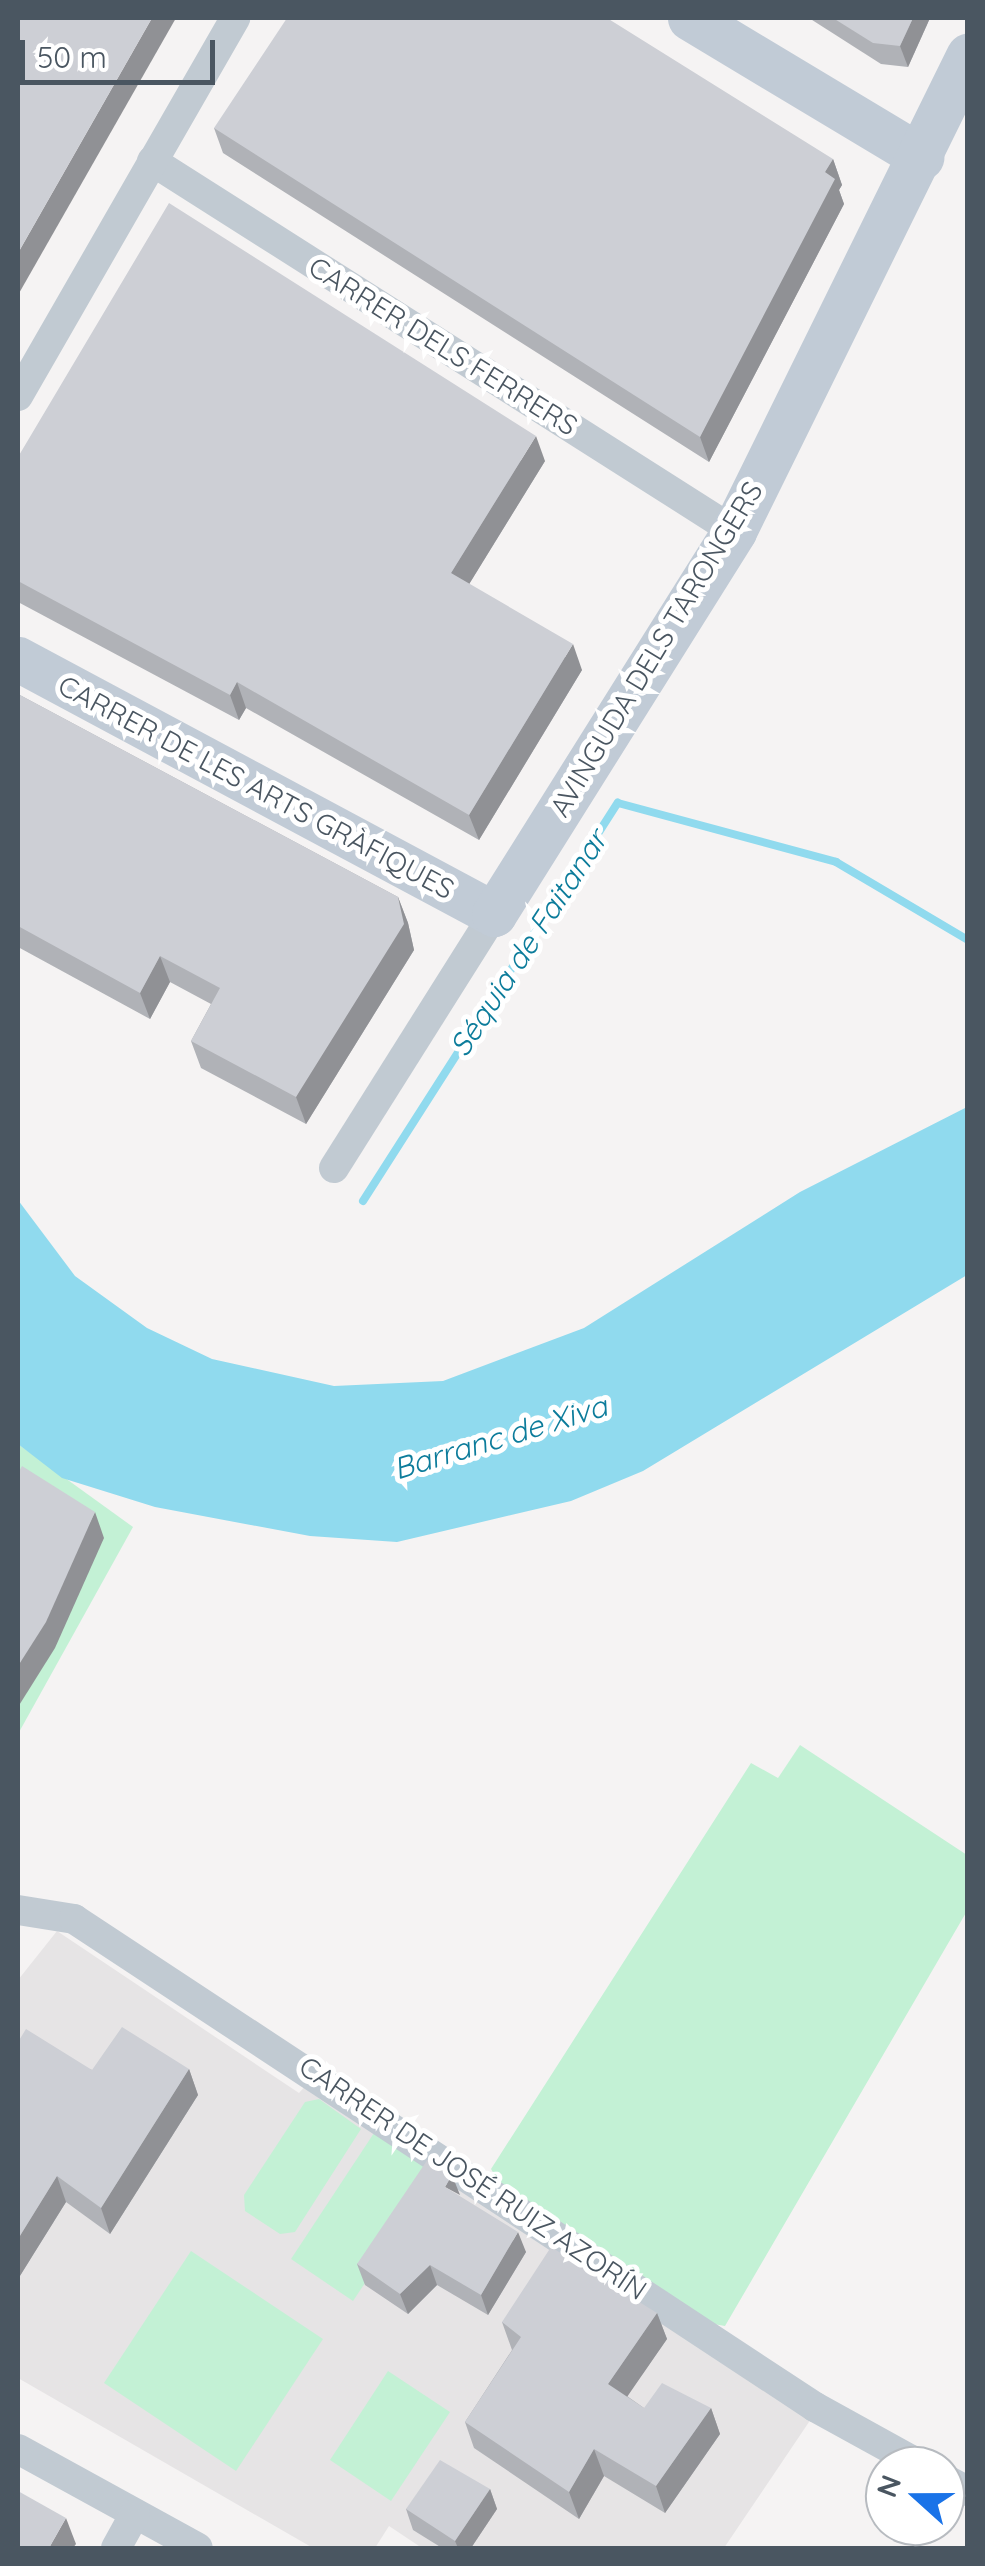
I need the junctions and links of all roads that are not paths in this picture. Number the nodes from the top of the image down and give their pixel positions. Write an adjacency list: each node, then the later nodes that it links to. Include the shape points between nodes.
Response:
1 (235, 18): 5 (street)
2 (690, 18): 4 (street)
3 (968, 56): 4 (street, AVINGUDA DELS TARONGERS)
4 (921, 157): 7 (street, AVINGUDA DELS TARONGERS)
5 (152, 162): 6 (street); 7 (street, CARRER DELS FERRERS)
6 (18, 396)
7 (734, 531): 9 (street, AVINGUDA DELS TARONGERS)
8 (18, 659): 9 (street, CARRER DE LES ARTS GRÀFIQUES)
9 (494, 914): 10 (street, AVINGUDA DELS TARONGERS)
10 (334, 1168)
11 (18, 1910): 12 (street, CARRER DE JOSÉ RUIZ AZORÍN, via 74,1919 815,2407)
12 (886, 2446)
13 (18, 2448): 14 (street)
14 (135, 2514): 15 (street); 16 (street)
15 (116, 2548)
16 (198, 2548)

